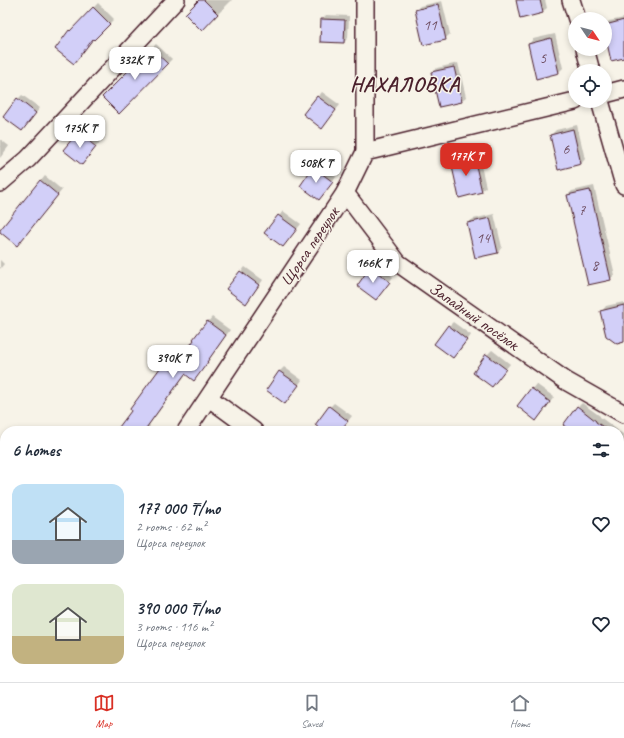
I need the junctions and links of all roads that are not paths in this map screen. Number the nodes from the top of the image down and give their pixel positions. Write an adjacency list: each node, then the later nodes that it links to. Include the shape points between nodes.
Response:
1 (176, 0): 10 (street, via 28,159)
2 (365, 0): 9 (street)
3 (571, 0): 4 (street)
4 (574, 12)
5 (624, 89): 6 (street)
6 (612, 92)
7 (568, 103): 9 (street)
8 (602, 108): 11 (street)
9 (365, 152): 12 (street, Щорса переулок)
10 (0, 183)
11 (624, 185)
12 (345, 193): 13 (street, Щорса переулок); 14 (street, Западный посёлок, via 398,263 566,381)
13 (209, 398): 15 (street, Щорса переулок); 16 (street)
14 (624, 414)
15 (189, 426)
16 (247, 426)

